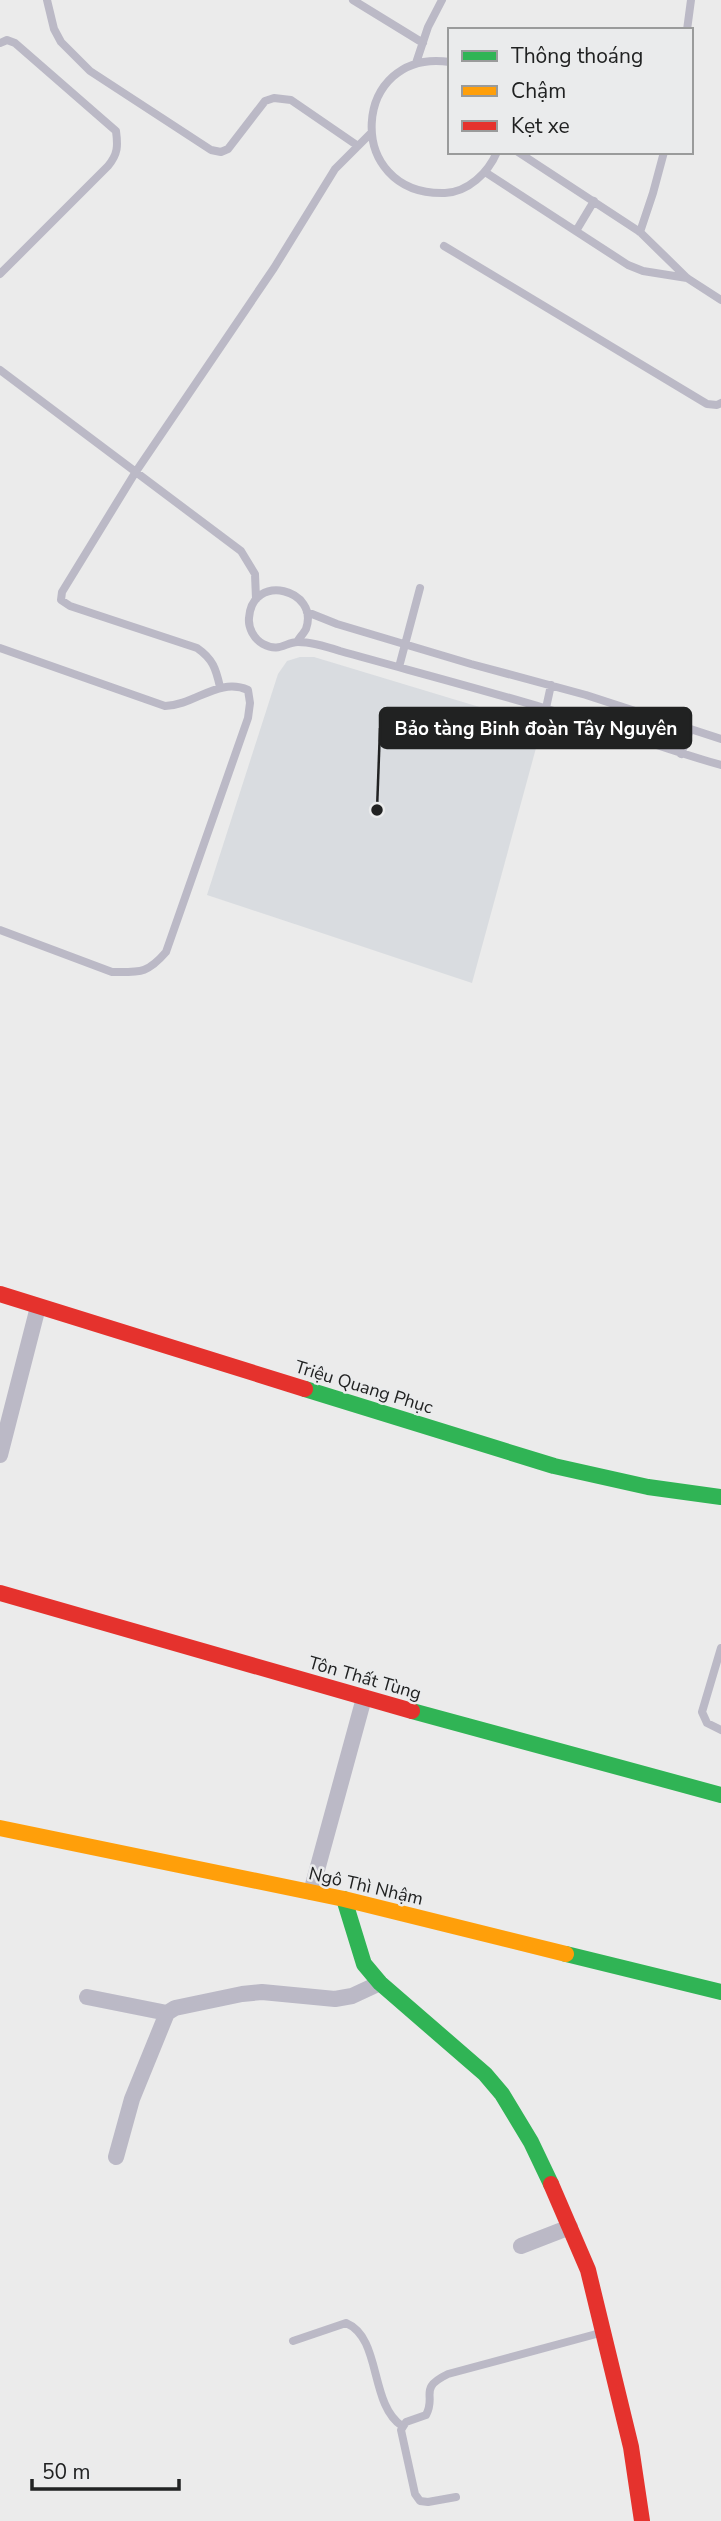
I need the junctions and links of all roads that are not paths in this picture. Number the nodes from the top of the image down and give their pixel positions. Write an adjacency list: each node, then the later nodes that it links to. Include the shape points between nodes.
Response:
1 (47, 0): 11 (lane, via 61,42 90,71 211,150 228,149 265,101 274,98 292,100)
2 (354, 0): 7 (lane)
3 (442, 0): 7 (lane)
4 (691, 0): 5 (lane)
5 (687, 28)
6 (0, 43): 20 (lane, via 15,43 36,60 117,131 118,146 108,166)
7 (423, 43): 9 (lane)
8 (448, 62): 9 (lane)
9 (416, 63): 10 (lane, via 389,79 375,99)
10 (371, 133): 11 (lane); 15 (lane, via 385,170 404,185 427,193 452,192)
11 (358, 146): 25 (lane, via 335,169)
12 (496, 154): 15 (lane)
13 (521, 154): 16 (lane)
14 (663, 154): 18 (lane)
15 (485, 172): 17 (lane)
16 (594, 201): 17 (lane); 18 (lane)
17 (576, 231): 21 (lane, via 628,265)
18 (640, 232): 21 (lane)
19 (444, 246): 24 (lane, via 707,404)
20 (0, 274)
21 (687, 278): 22 (lane)
22 (721, 300)
23 (0, 370): 25 (lane)
24 (721, 403)
25 (135, 473): 27 (lane, via 241,551 255,574); 34 (lane, via 61,600 197,648 215,666)
26 (420, 587): 30 (lane)
27 (256, 599): 28 (lane, via 270,590 286,590 299,598); 29 (lane, via 249,622 261,643 273,648)
28 (307, 612): 29 (lane, via 306,628); 30 (lane)
29 (297, 642): 32 (lane)
30 (406, 643): 32 (lane); 33 (lane)
31 (0, 648): 34 (lane, via 165,706 180,705)
32 (399, 667): 35 (lane)
33 (551, 685): 35 (lane); 36 (lane)
34 (220, 687): 40 (lane, via 237,685 248,690 248,718 166,952 152,968 112,972)
35 (546, 708): 38 (lane)
36 (690, 730): 37 (lane); 38 (lane)
37 (721, 739)
38 (681, 754): 39 (lane)
39 (721, 765)
40 (0, 930)
41 (0, 1294): 42 (street, Triệu Quang Phục)
42 (38, 1307): 43 (street); 44 (street, Triệu Quang Phục, via 554,1466)
43 (0, 1455)
44 (721, 1497)
45 (0, 1593): 47 (street, Tôn Thất Tùng)
46 (721, 1648): 48 (lane, via 702,1712 707,1723)
47 (365, 1698): 49 (street, Tôn Thất Tùng); 51 (street)
48 (721, 1730)
49 (721, 1795)
50 (0, 1828): 51 (street, Ngô Thì Nhậm)
51 (311, 1892): 52 (street, Ngô Thì Nhậm)
52 (344, 1899): 53 (street, via 364,1964); 54 (street, Ngô Thì Nhậm)
53 (380, 1983): 56 (street, via 344,1998 262,1992 182,2005); 58 (street, via 502,2094 531,2141)
54 (721, 1992)
55 (87, 1997): 56 (street)
56 (167, 2013): 57 (street, via 132,2099)
57 (116, 2157)
58 (570, 2227): 59 (street); 60 (street, via 588,2270)
59 (521, 2246)
60 (603, 2333): 62 (lane, via 435,2380 428,2391 426,2415); 64 (street, via 631,2447)
61 (293, 2341): 62 (lane, via 346,2323 354,2326 366,2344 388,2414)
62 (402, 2426): 63 (lane, via 420,2501)
63 (456, 2497)
64 (642, 2521)

